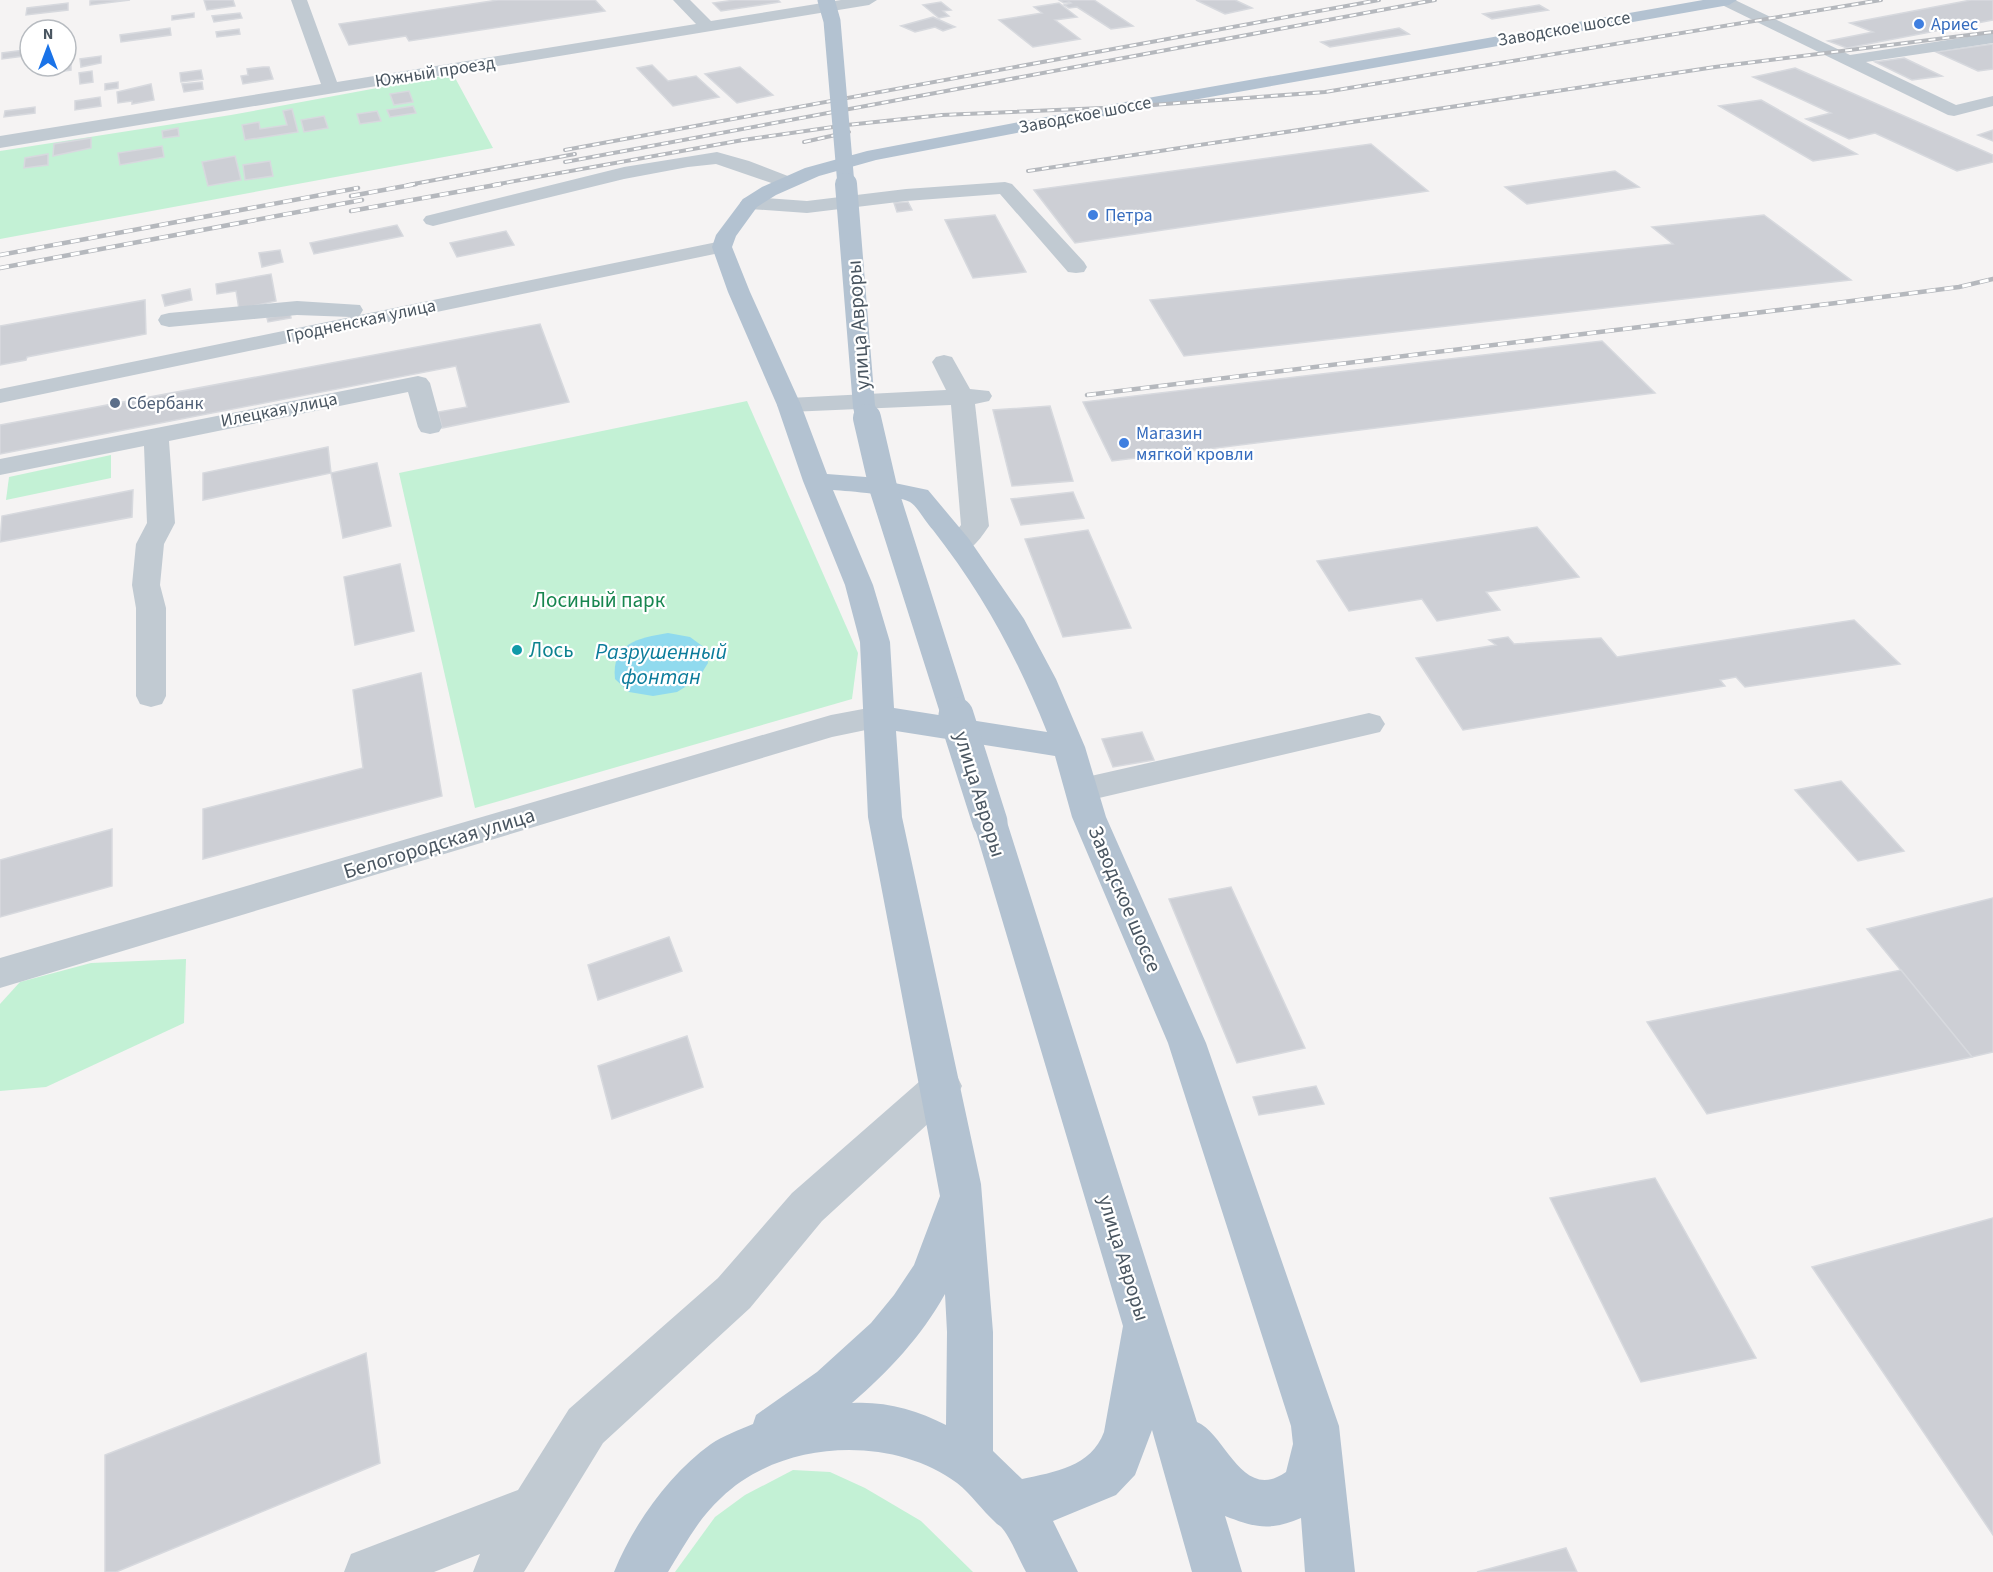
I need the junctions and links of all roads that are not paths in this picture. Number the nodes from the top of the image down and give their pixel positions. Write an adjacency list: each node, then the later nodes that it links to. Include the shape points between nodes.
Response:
1 (299, 0): 9 (street)
2 (681, 0): 6 (street)
3 (826, 0): 36 (main road, улица Авроры, bridge, via 832,21 845,153 864,406 883,487)
4 (869, 0): 6 (street, Южный проезд)
5 (1727, 0): 8 (street); 12 (main road, Заводское шоссе, via 874,155)
6 (708, 27): 9 (street, Южный проезд)
7 (1993, 38): 8 (street)
8 (1847, 60): 10 (street, via 1954,111)
9 (331, 89): 11 (street, Южный проезд)
10 (1993, 101)
11 (0, 142)
12 (786, 182): 13 (main road, Заводское шоссе); 14 (street, via 717,158 688,161)
13 (750, 203): 15 (main road, Заводское шоссе, via 726,235); 16 (street, via 807,207 1005,188)
14 (433, 220)
15 (722, 247): 17 (street, Гродненская улица); 22 (main road)
16 (1076, 267)
17 (403, 312): 18 (street, via 297,308); 20 (street, Гродненская улица)
18 (169, 320)
19 (944, 362): 21 (street)
20 (0, 396)
21 (971, 397): 22 (street); 27 (street, via 975,526)
22 (789, 405): 26 (main road)
23 (430, 427): 24 (street, Илецкая улица, via 418,383)
24 (156, 434): 25 (street, Илецкая улица); 28 (street, via 161,524 150,544 146,585 151,608)
25 (0, 467)
26 (816, 481): 27 (main road, Заводское шоссе, via 866,485 919,496); 29 (main road, via 859,585 874,642)
27 (959, 545): 31 (main road, Заводское шоссе, via 1014,626)
28 (151, 696)
29 (879, 717): 31 (main road); 33 (street, Белогородская улица, via 820,730); 34 (main road, via 885,817)
30 (1369, 724): 32 (street)
31 (1069, 747): 32 (main road, Заводское шоссе)
32 (1082, 790): 37 (main road, Заводское шоссе, via 1089,817 1187,1043)
33 (0, 973)
34 (942, 1086): 35 (main road); 42 (street, via 807,1207 734,1293 586,1426)
35 (960, 1185): 39 (main road, via 951,1226 929,1284 916,1306 877,1351 798,1416); 40 (main road, via 970,1332)
36 (1145, 1324): 38 (main road, улица Авроры); 41 (main road, via 1128,1432 1118,1458 1099,1478 1062,1495)
37 (1315, 1426): 38 (main road, Заводское шоссе, via 1308,1486 1288,1499 1262,1504 1219,1484); 48 (main road, Заводское шоссе)
38 (1175, 1427): 47 (main road, улица Авроры)
39 (730, 1460): 40 (main road, via 791,1434 868,1426 914,1434); 45 (main road, via 704,1480 681,1506)
40 (969, 1463): 41 (main road)
41 (1012, 1504): 46 (main road, via 1020,1511)
42 (535, 1508): 43 (street); 44 (street)
43 (369, 1572)
44 (498, 1572)
45 (639, 1572)
46 (1053, 1572)
47 (1217, 1572)
48 (1330, 1572)

